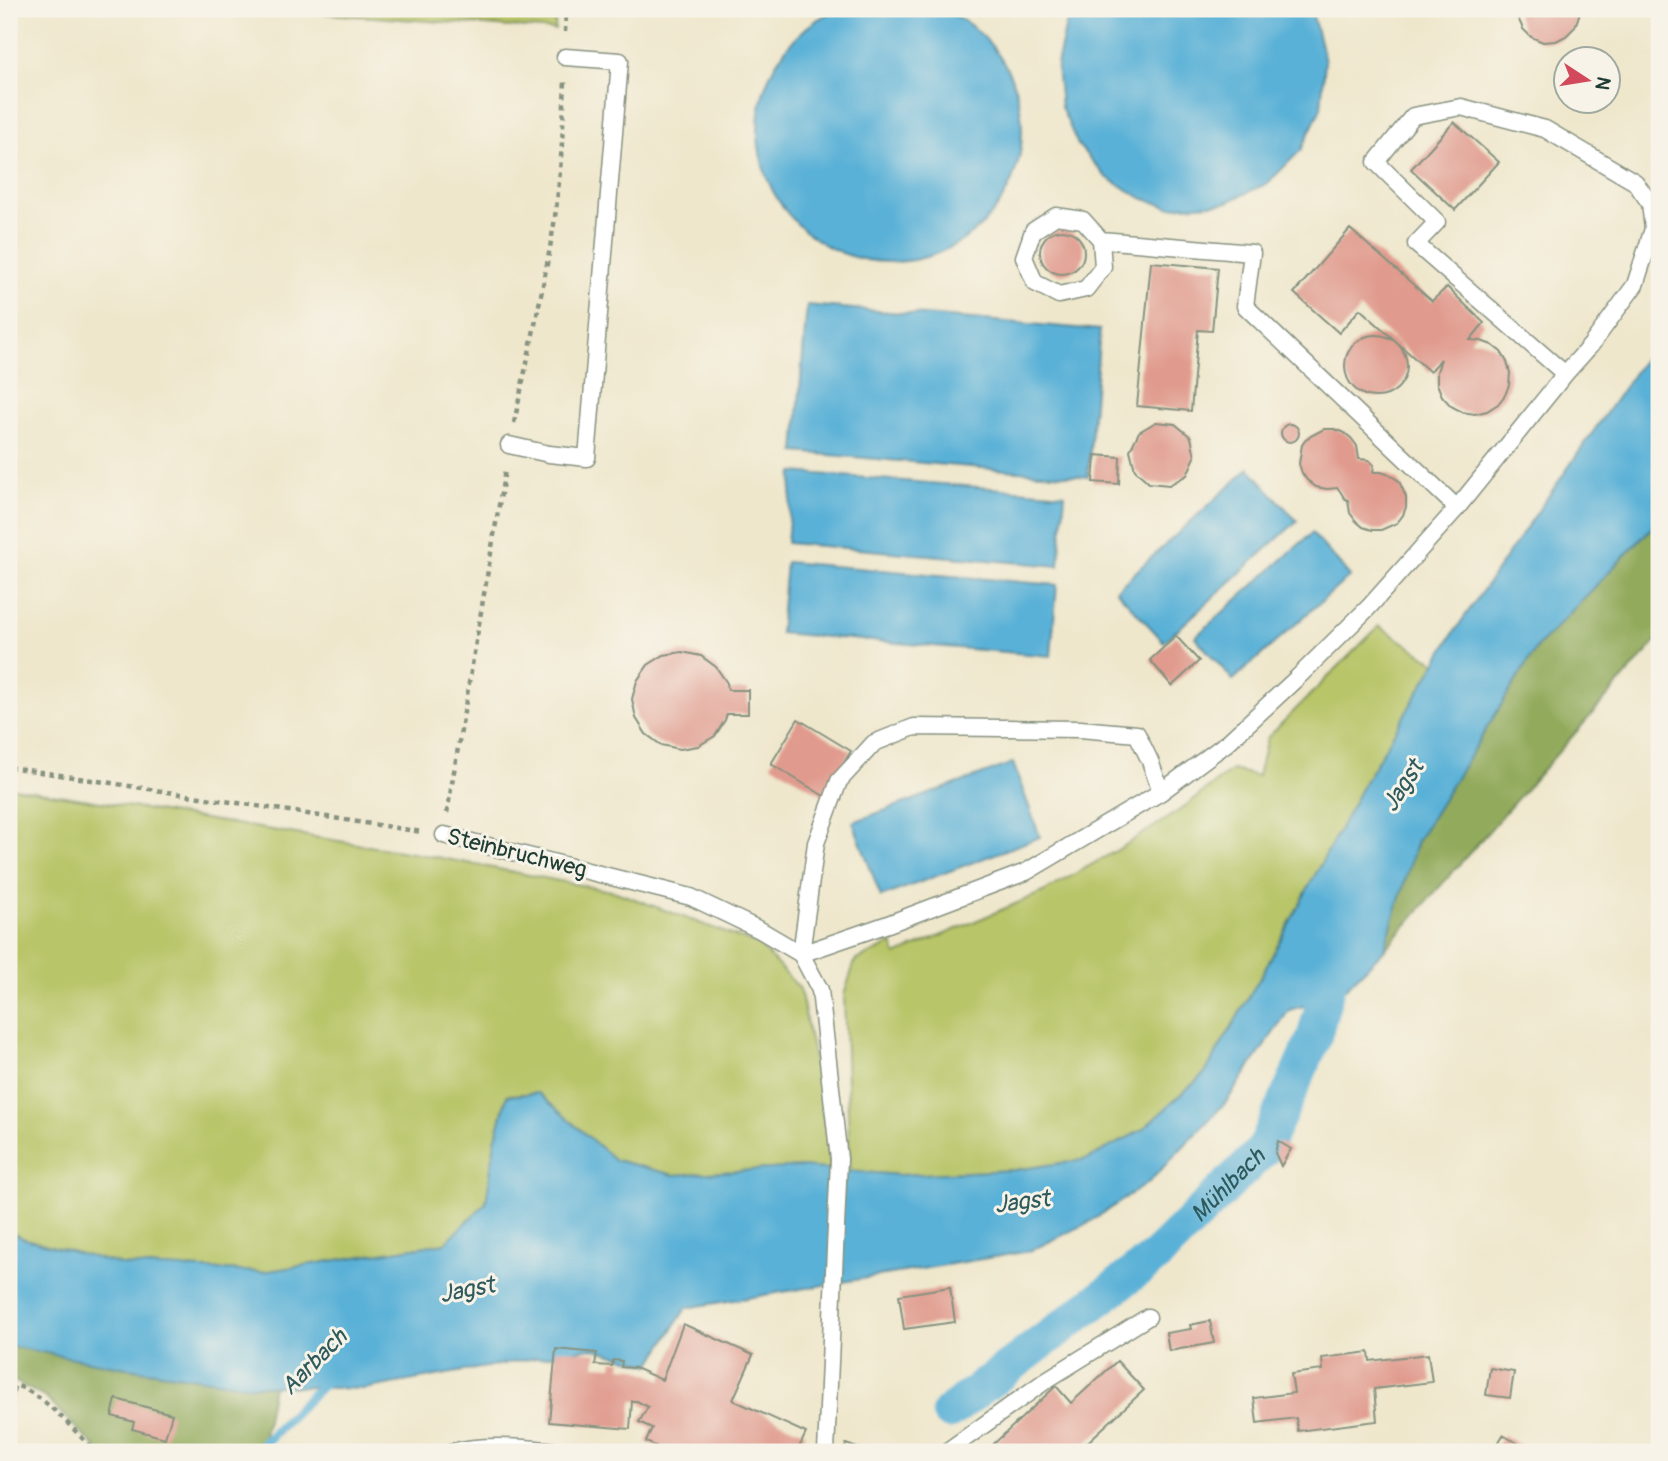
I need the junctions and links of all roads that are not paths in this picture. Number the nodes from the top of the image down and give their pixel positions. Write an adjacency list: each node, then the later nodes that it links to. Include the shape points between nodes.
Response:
1 (565, 57): 5 (lane, via 620,61 587,458)
2 (1654, 198): 4 (lane, via 1653,229 1635,285); 4 (lane, via 1545,129 1461,107 1413,116 1376,162 1437,222 1416,244)
3 (1101, 240): 3 (lane, via 1083,220 1056,216 1033,231 1024,257 1035,283 1059,295 1086,289 1103,267); 6 (lane, via 1252,253 1245,306)
4 (1565, 374): 6 (lane)
5 (509, 445)
6 (1457, 508): 7 (lane, via 1369,607 1297,678 1227,743)
7 (1161, 792): 9 (lane, via 1026,872); 9 (lane, via 1137,734 914,727 874,743 839,781 816,843)
8 (444, 835): 9 (lane, Steinbruchweg, via 691,897)
9 (801, 954): 13 (lane, via 820,990 839,1159)
10 (1148, 1317): 14 (lane, via 1048,1379)
11 (451, 1452): 12 (lane, via 533,1448)
12 (568, 1452)
13 (826, 1452)
14 (946, 1452)

